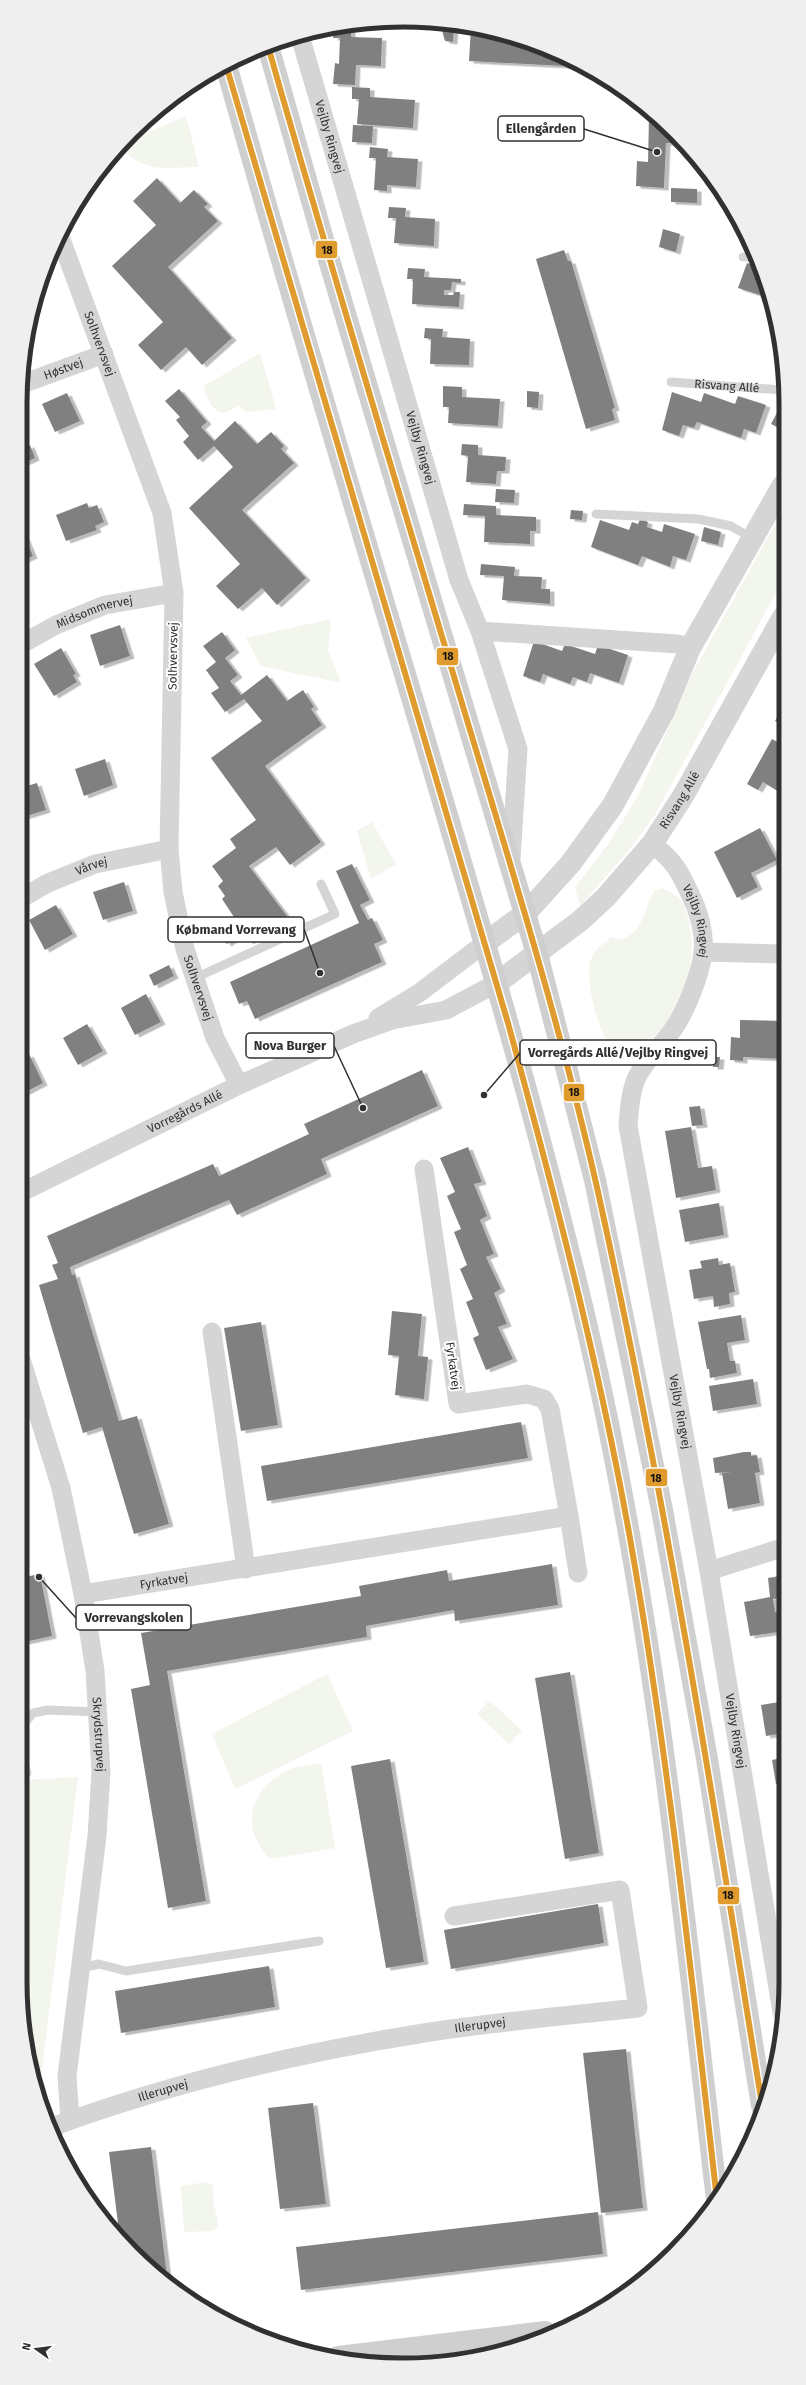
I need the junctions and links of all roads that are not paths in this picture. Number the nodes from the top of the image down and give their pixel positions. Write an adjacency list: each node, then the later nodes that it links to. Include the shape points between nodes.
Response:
1 (302, 41): 16 (street, Vejlby Ringvej, via 459,580)
2 (270, 52): 21 (main road, Vejlby Ringvej, via 326,250)
3 (228, 71): 25 (main road)
4 (63, 244): 7 (street, Solhvervsvej)
5 (743, 257): 6 (lane)
6 (749, 257)
7 (104, 354): 8 (street, Høstvej); 14 (street, Solhvervsvej, via 162,513)
8 (28, 382)
9 (671, 382): 10 (lane, Risvang Allé)
10 (778, 390)
11 (779, 492): 13 (street)
12 (596, 514): 13 (lane, via 698,520 732,526)
13 (752, 539): 18 (street)
14 (174, 593): 17 (street, Midsommervej, via 105,605 56,625); 20 (street, Solhvervsvej)
15 (779, 624): 19 (street, Risvang Allé, via 683,796)
16 (480, 631): 18 (street, via 678,644); 21 (street, Vejlby Ringvej, via 518,749)
17 (27, 641)
18 (690, 648): 24 (street, via 664,711 613,806 571,863)
19 (652, 844): 26 (street, Vejlby Ringvej, via 670,857 686,884 695,904 701,928); 27 (street, Risvang Allé, via 580,921)
20 (169, 849): 23 (street, Vårvej, via 96,864 48,883); 29 (street, Solhvervsvej, via 173,892)
21 (510, 861): 24 (main road, Vejlby Ringvej)
22 (322, 884): 29 (lane, via 335,914)
23 (27, 895)
24 (526, 913): 25 (street); 27 (main road, Vejlby Ringvej)
25 (485, 943): 30 (main road); 31 (street, Vorregårds Allé, via 419,993)
26 (703, 952): 28 (street); 40 (street, Vejlby Ringvej, via 690,996 674,1028 636,1079 630,1101 628,1126)
27 (537, 954): 30 (street, Risvang Allé); 49 (main road, Vejlby Ringvej, via 595,1180 662,1510 707,1760)
28 (779, 954)
29 (195, 978): 32 (street, Solhvervsvej, via 216,1038)
30 (497, 983): 31 (street, Vorregårds Allé, via 446,1010 392,1020); 52 (main road, via 557,1205 588,1333 625,1512 650,1662 676,1850)
31 (353, 1034): 32 (street, Vorregårds Allé)
32 (239, 1085): 34 (street, Vorregårds Allé)
33 (424, 1169): 37 (street, Fyrkatvej, via 458,1404 527,1394 544,1399 550,1409)
34 (27, 1190)
35 (212, 1332): 39 (street)
36 (27, 1379): 42 (street, Skrydstrupvej, via 61,1488)
37 (569, 1516): 39 (street, Fyrkatvej); 41 (street, Fyrkatvej)
38 (779, 1549): 40 (street)
39 (246, 1569): 42 (street, Fyrkatvej)
40 (708, 1570): 48 (street, Vejlby Ringvej)
41 (578, 1573)
42 (83, 1594): 43 (street, Skrydstrupvej, via 95,1671)
43 (98, 1712): 44 (lane, via 48,1710 33,1713); 47 (street, Skrydstrupvej, via 100,1772 97,1836)
44 (27, 1720)
45 (454, 1916): 50 (street, Illerupvej, via 620,1890 638,2008 419,2034 330,2050 196,2081)
46 (319, 1941): 47 (lane, via 126,1971 99,1964)
47 (82, 1968): 50 (street, Skrydstrupvej, via 68,2076)
48 (779, 1969)
49 (761, 2097)
50 (70, 2120): 51 (street, Illerupvej)
51 (56, 2125)
52 (716, 2191)
53 (537, 2333): 54 (main road)
54 (354, 2355)

